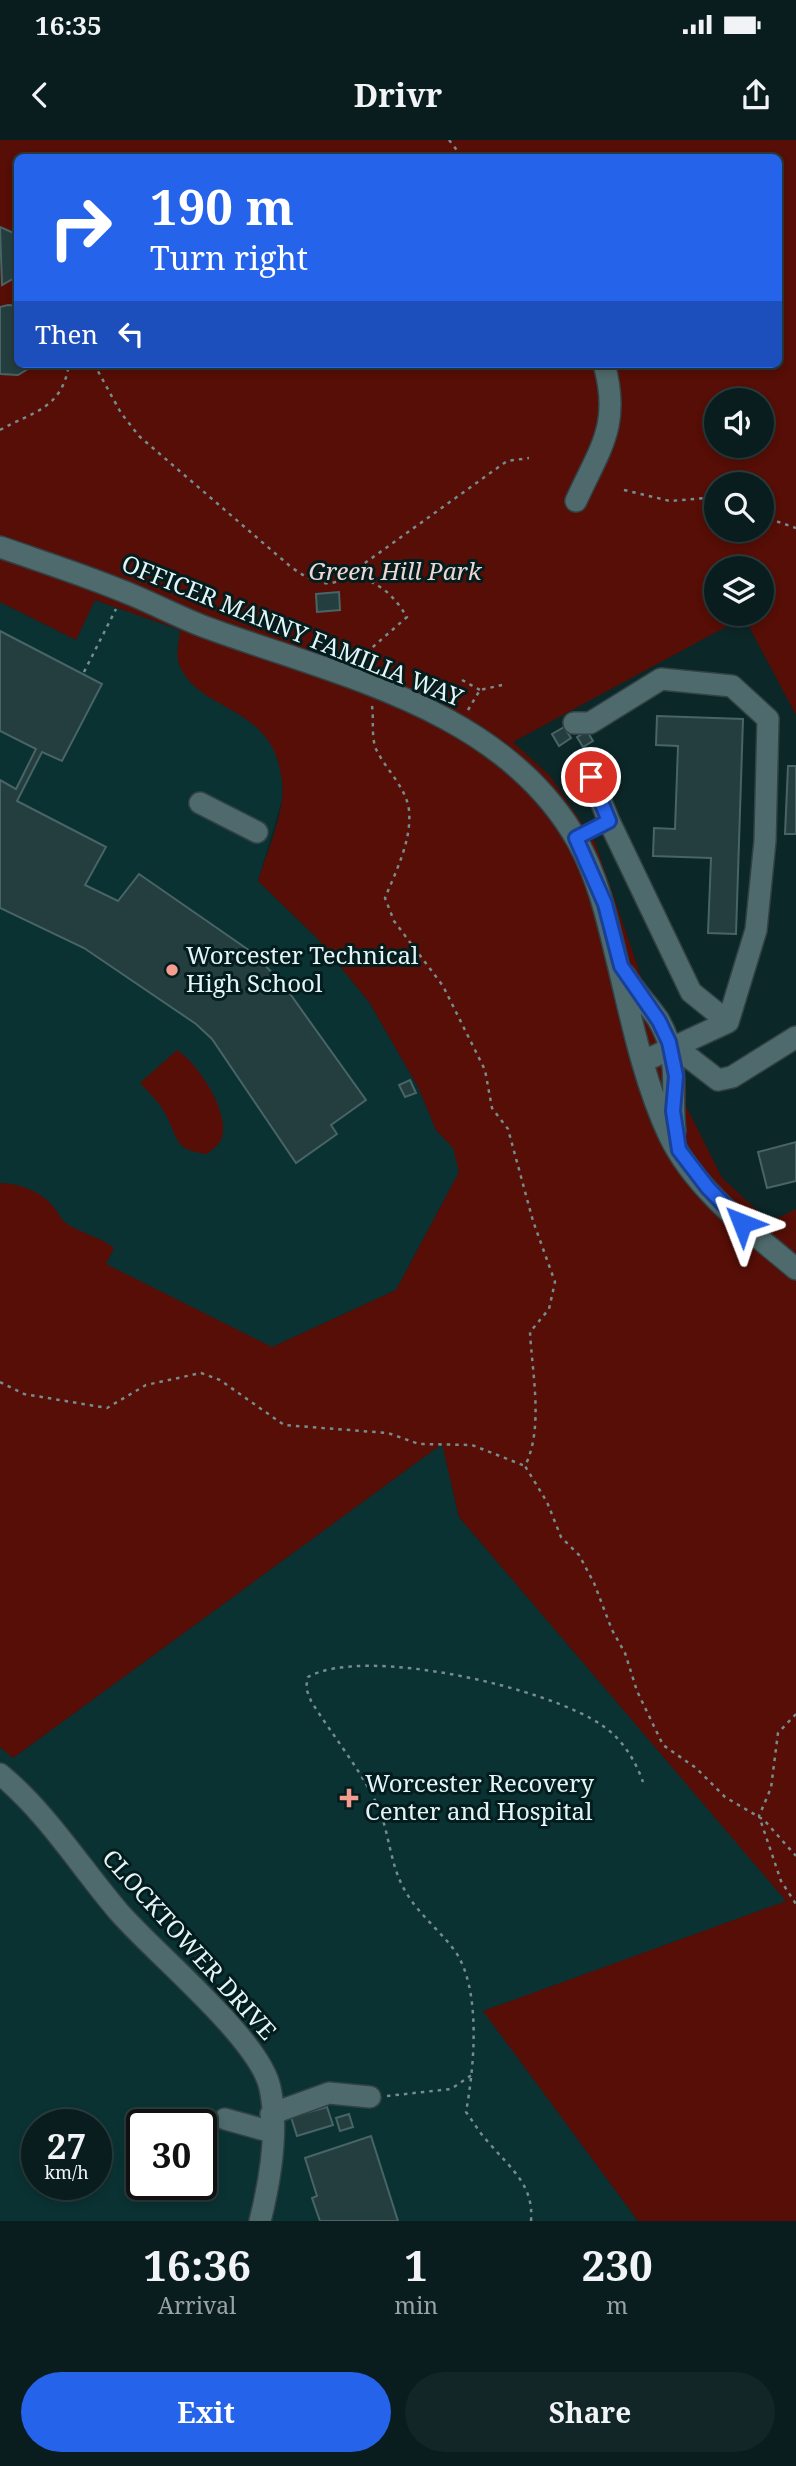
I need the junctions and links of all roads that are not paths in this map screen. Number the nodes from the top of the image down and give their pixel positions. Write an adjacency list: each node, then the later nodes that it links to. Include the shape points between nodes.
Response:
1 (605, 368): 2 (street, via 612,410 604,443)
2 (576, 501)
3 (0, 547): 9 (street, OFFICER MANNY FAMILIA WAY, via 122,590 460,725 513,763)
4 (574, 723): 11 (street, via 590,723 662,679 732,686 768,719 765,841 756,930)
5 (591, 777): 7 (street)
6 (200, 803): 8 (street)
7 (609, 821): 9 (street); 11 (street, via 691,992)
8 (257, 832)
9 (576, 838): 10 (street, OFFICER MANNY FAMILIA WAY, via 605,904)
10 (614, 947): 13 (street, OFFICER MANNY FAMILIA WAY, via 628,981 659,1021); 14 (street, OFFICER MANNY FAMILIA WAY)
11 (727, 1022): 13 (street)
12 (796, 1037): 13 (street, via 732,1077 718,1080)
13 (671, 1046): 14 (street); 15 (street, OFFICER MANNY FAMILIA WAY)
14 (644, 1061): 15 (street, OFFICER MANNY FAMILIA WAY)
15 (679, 1150): 16 (street, OFFICER MANNY FAMILIA WAY, via 719,1200)
16 (796, 1269)
17 (0, 1774): 20 (street, CLOCKTOWER DRIVE, via 27,1796 119,1913 253,2051 270,2088)
18 (370, 2097): 20 (street, via 328,2093)
19 (225, 2119): 20 (street)
20 (272, 2123): 21 (street, CLOCKTOWER DRIVE, via 267,2194)
21 (260, 2221)

